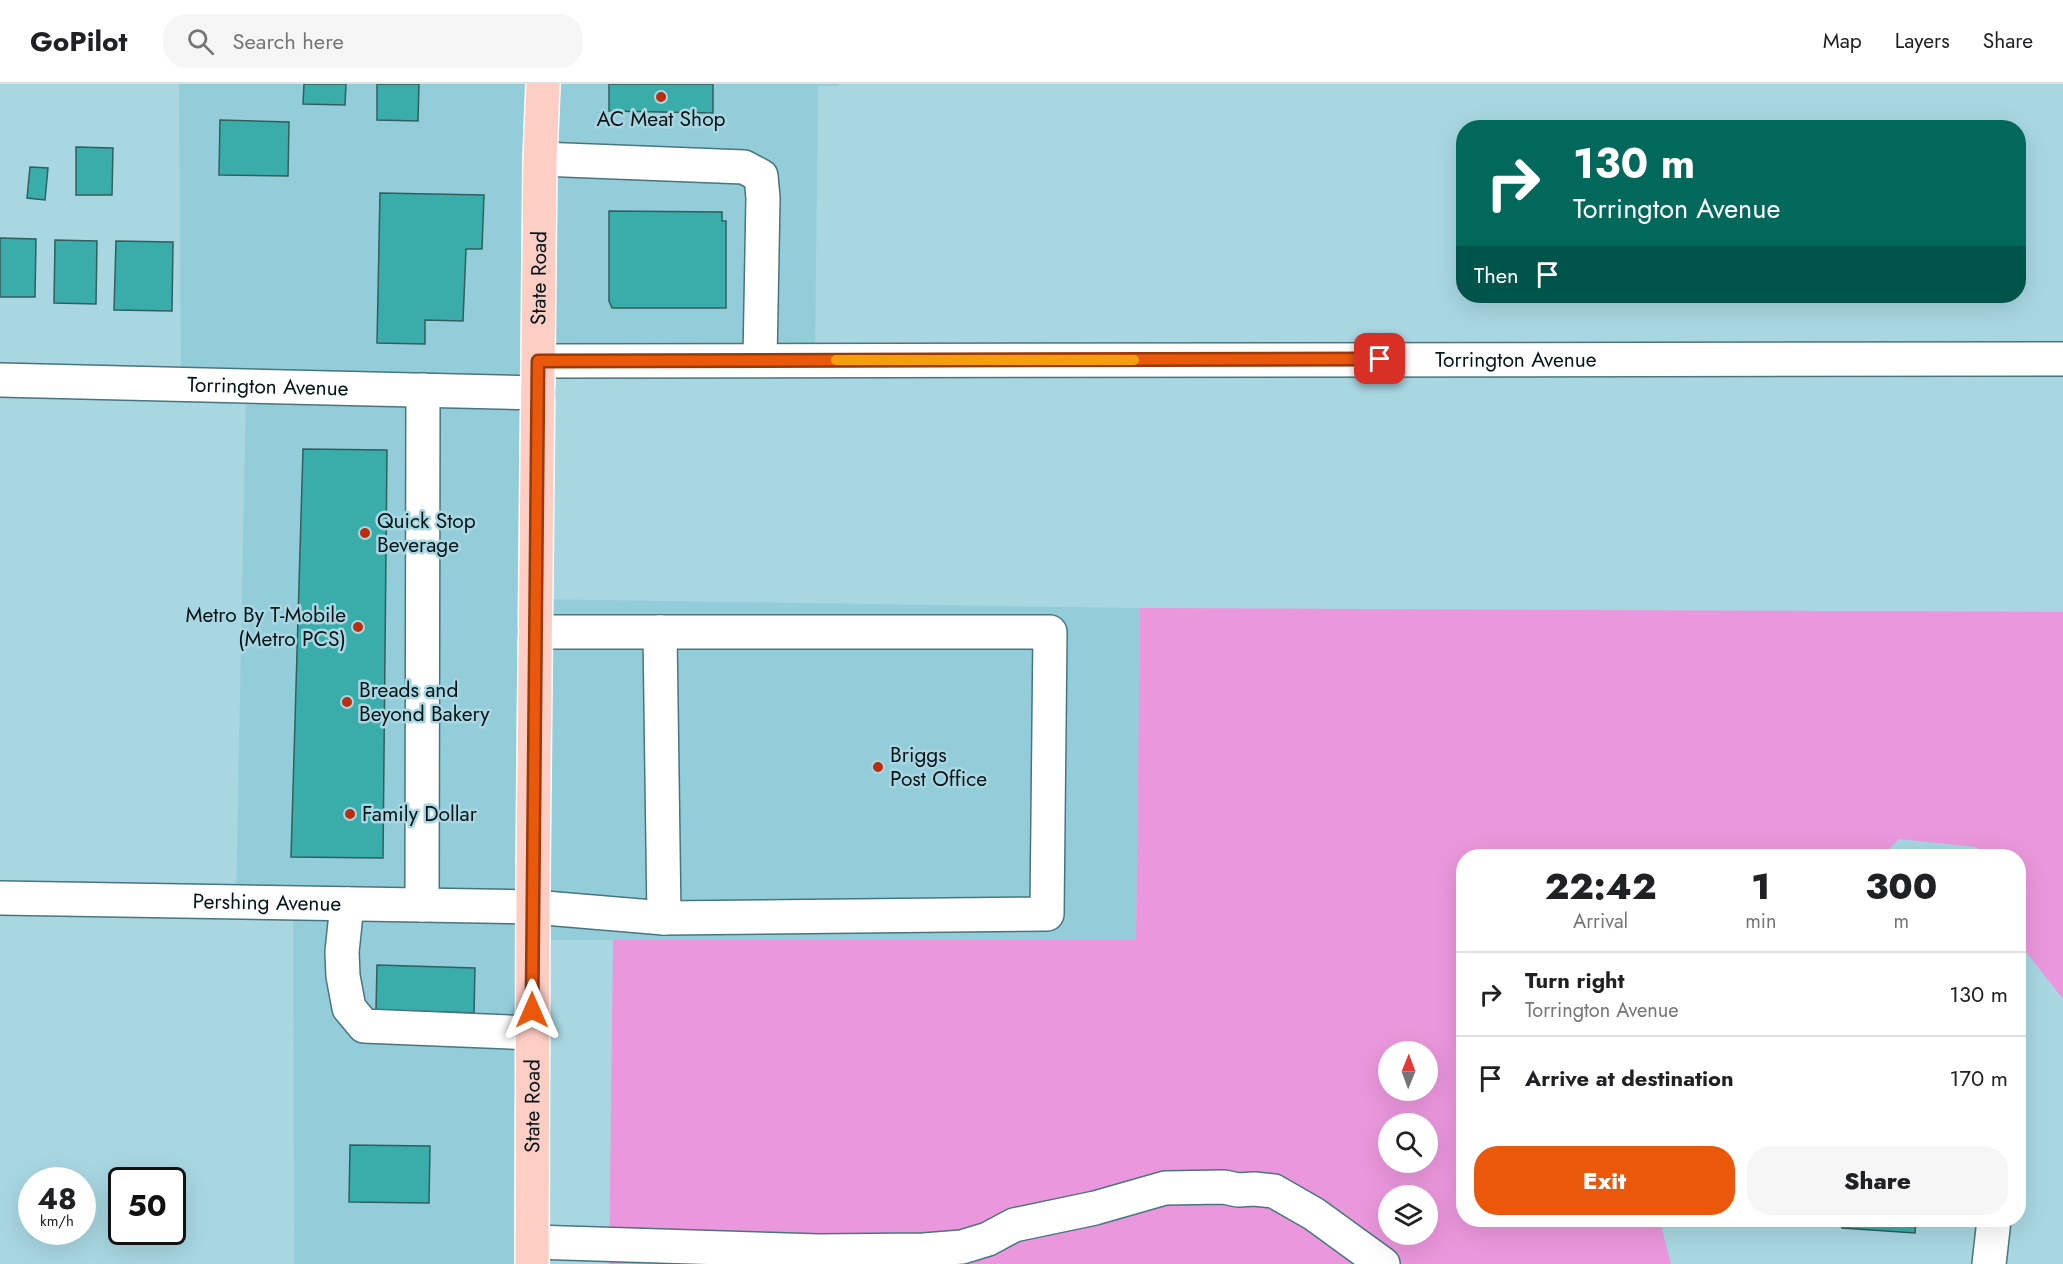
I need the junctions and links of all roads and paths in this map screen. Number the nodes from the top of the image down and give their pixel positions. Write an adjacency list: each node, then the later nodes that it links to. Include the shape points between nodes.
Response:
1 (543, 84): 2 (main road, State Road)
2 (540, 159): 4 (street, via 744,167 761,176); 5 (main road, State Road)
3 (2063, 358): 4 (street, Torrington Avenue)
4 (760, 360): 5 (street, Torrington Avenue)
5 (538, 361): 8 (main road, State Road)
6 (0, 380): 7 (street, Torrington Avenue)
7 (423, 390): 8 (street, Torrington Avenue); 13 (street)
8 (538, 393): 9 (main road, State Road)
9 (535, 632): 10 (street); 14 (main road, State Road)
10 (660, 632): 15 (street); 15 (street, Pershing Avenue, via 1050,632 1047,915)
11 (0, 898): 12 (street, Pershing Avenue)
12 (347, 904): 13 (street, Pershing Avenue); 16 (street, via 343,976 349,1008 364,1026)
13 (422, 905): 14 (street, Pershing Avenue)
14 (533, 907): 15 (street, Pershing Avenue); 16 (main road, State Road)
15 (664, 918)
16 (532, 1033): 18 (main road, State Road)
17 (1993, 1227): 20 (street)
18 (532, 1253): 19 (street, via 962,1247 1014,1225 1095,1209 1165,1188 1224,1187 1274,1191 1314,1214)
19 (1383, 1264)
20 (1989, 1264)

